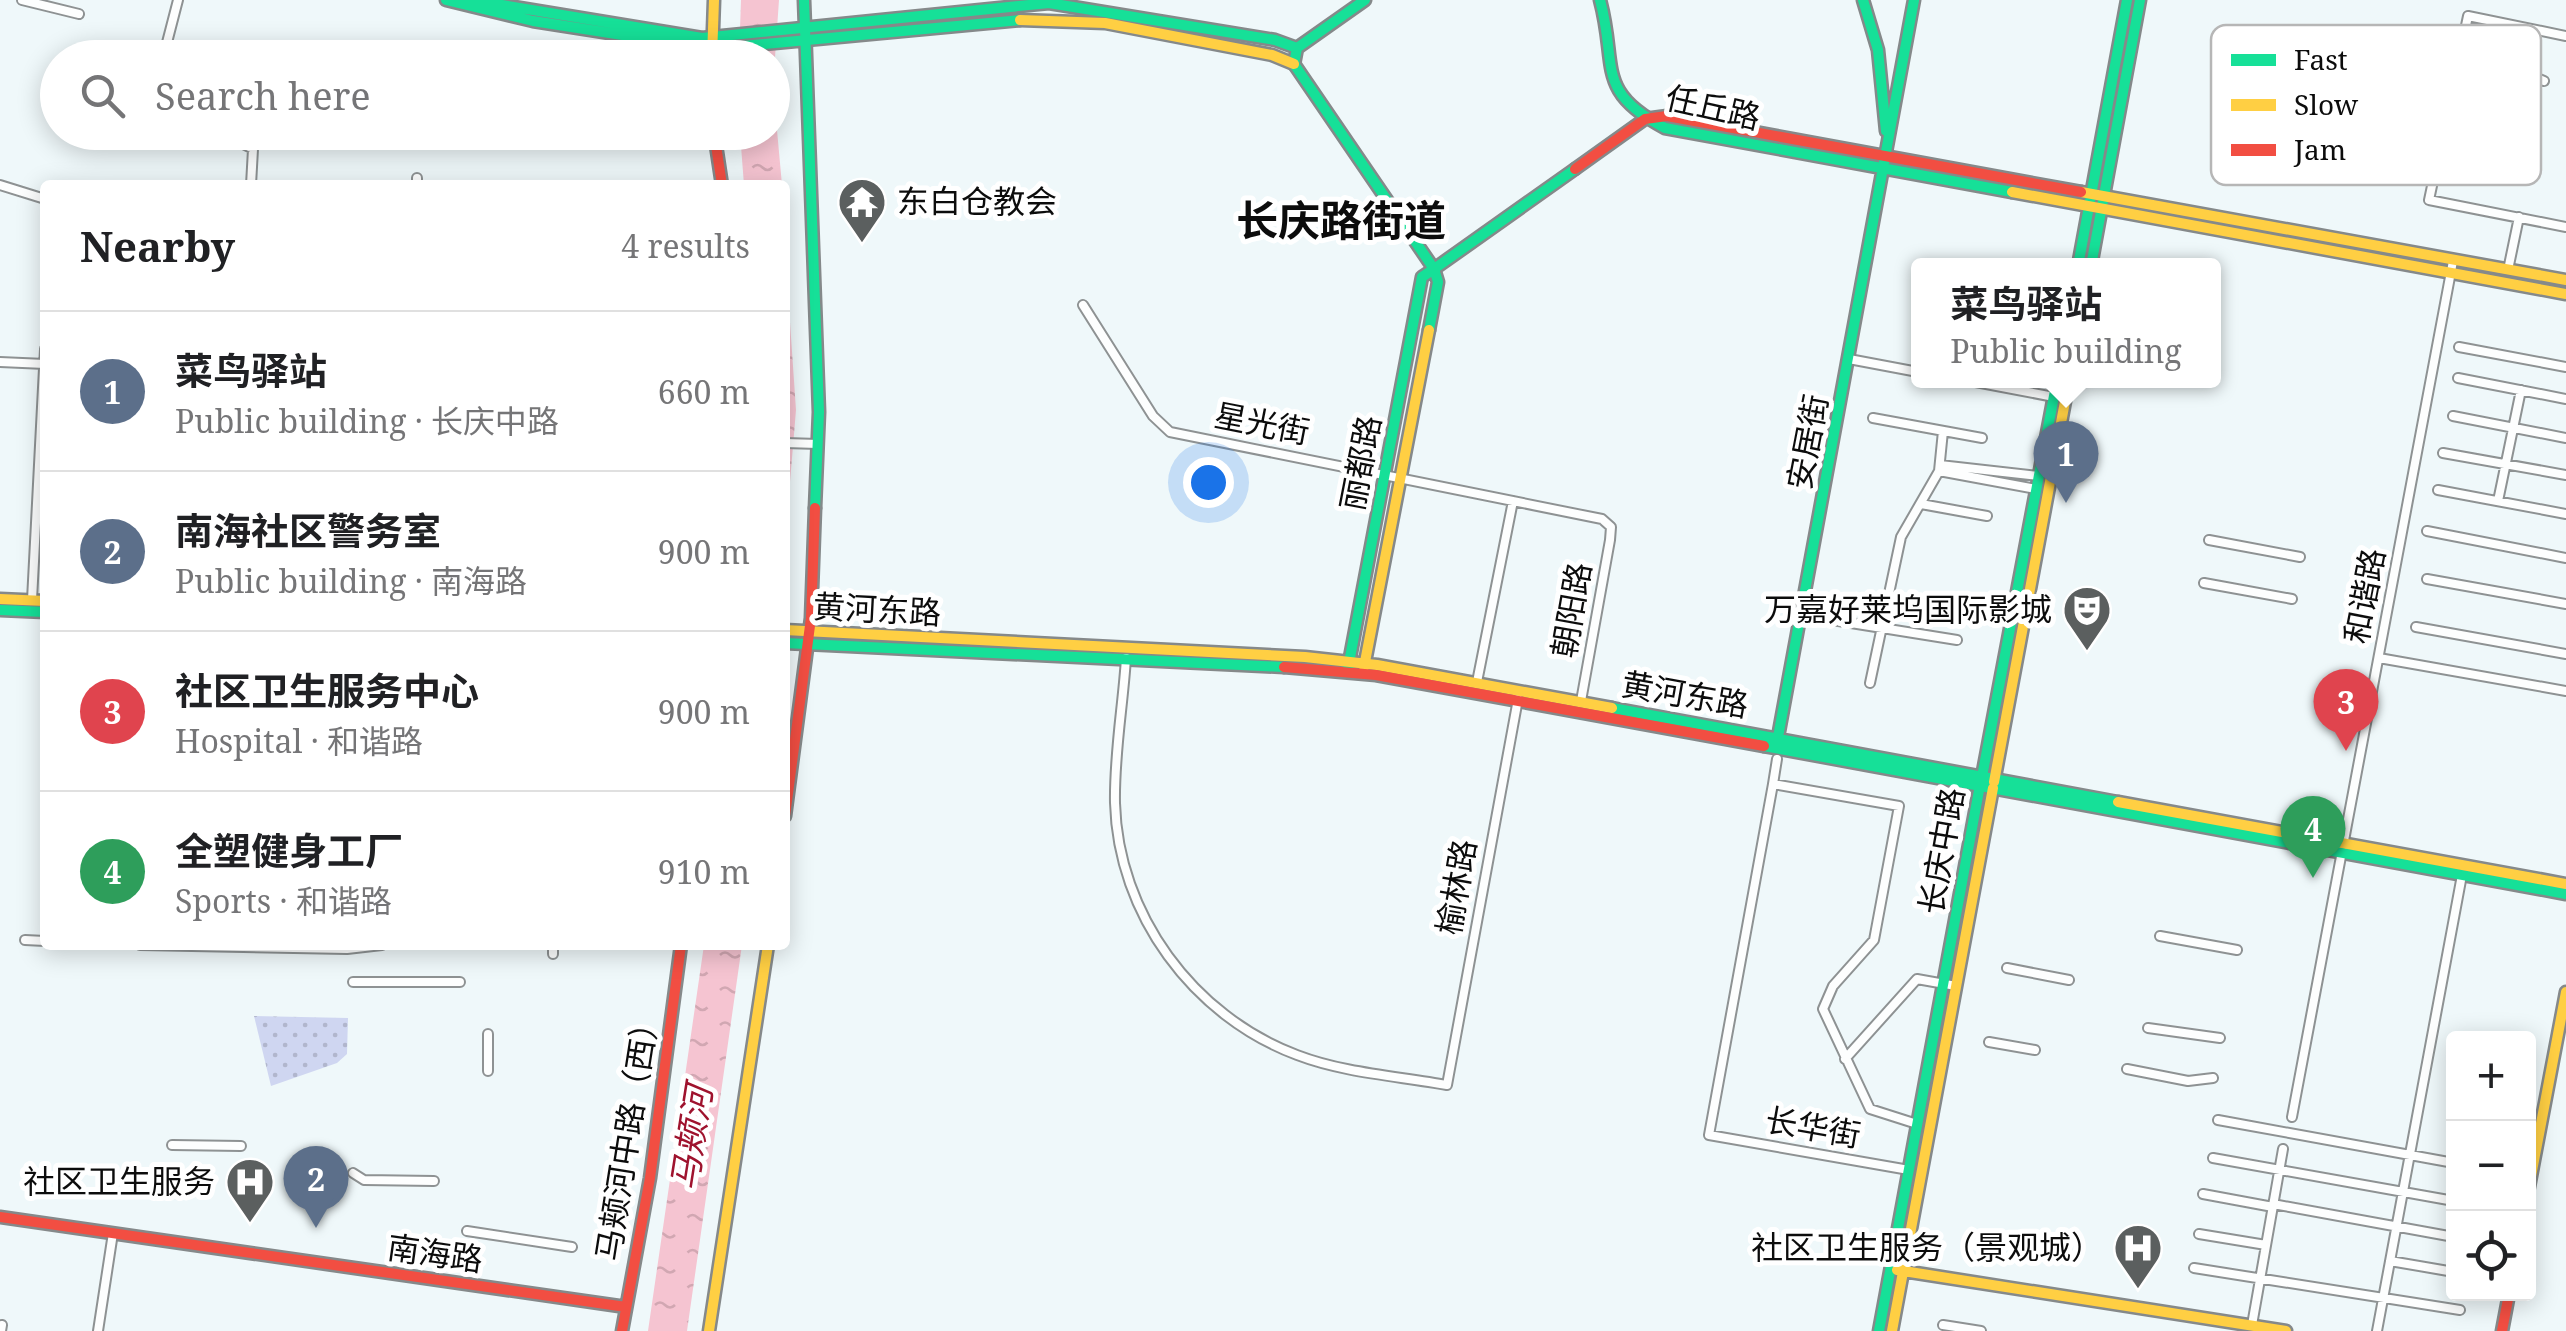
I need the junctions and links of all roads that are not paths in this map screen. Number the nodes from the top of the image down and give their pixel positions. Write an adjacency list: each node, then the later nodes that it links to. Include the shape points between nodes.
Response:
1 (22, 0): 14 (street)
2 (178, 0): 21 (street)
3 (446, 0): 22 (street, via 495,14)
4 (472, 0): 23 (street)
5 (714, 0): 24 (street)
6 (804, 0): 18 (street)
7 (1365, 0): 28 (street)
8 (1600, 0): 32 (street, via 1607,75)
9 (1862, 0): 35 (street, via 1878,50)
10 (1914, 0): 35 (street)
11 (2127, 0): 40 (street)
12 (2140, 0): 42 (street)
13 (1049, 2): 15 (street); 18 (street); 28 (street)
14 (79, 14)
15 (1047, 18): 26 (street); 29 (street)
16 (2466, 25): 17 (street, via 2468,16)
17 (2512, 25)
18 (803, 28): 25 (street); 26 (street)
19 (2541, 31): 20 (street)
20 (2566, 36)
21 (168, 40)
22 (680, 40)
23 (689, 40)
24 (716, 40)
25 (738, 40)
26 (803, 43): 27 (street); 75 (street)
27 (790, 44)
28 (1297, 48): 29 (street)
29 (1294, 64): 49 (street)
30 (2541, 79): 31 (street)
31 (2544, 80)
32 (1646, 119): 35 (street, 任丘路, via 1665,128); 49 (street)
33 (253, 150): 36 (street)
34 (717, 150): 37 (street)
35 (1885, 162): 40 (street, 任丘路); 43 (street, 任丘路); 56 (street, 安居街)
36 (252, 180)
37 (721, 180)
38 (0, 185): 41 (street)
39 (2431, 185): 44 (street, via 2428,200)
40 (2091, 196): 42 (street, 任丘路); 43 (street)
41 (40, 197)
42 (2104, 198): 43 (street); 48 (street, 任丘路)
43 (2095, 210): 46 (street); 47 (street); 51 (street, 任丘路)
44 (2519, 218): 45 (street); 50 (street)
45 (2566, 226)
46 (2080, 258)
47 (2092, 258)
48 (2453, 261): 50 (street, 任丘路); 51 (street, 和谐路)
49 (1434, 269): 80 (street, 丽都路, via 1422,277); 83 (street, 丽都路, via 1438,282)
50 (2508, 270): 52 (street, 任丘路)
51 (2451, 274): 53 (street, 任丘路); 114 (street, 和谐路)
52 (2566, 280)
53 (2566, 294)
54 (1082, 305): 80 (street, 星光街, via 1162,428)
55 (2460, 347): 59 (street)
56 (1849, 359): 60 (street); 105 (street, 安居街)
57 (0, 362): 58 (street)
58 (40, 364)
59 (2566, 366)
60 (1911, 371)
61 (2458, 378): 65 (street)
62 (2007, 388): 66 (street)
63 (2056, 388): 66 (street, 长庆中路)
64 (2068, 388): 126 (street, 长庆中路)
65 (2521, 390): 67 (street); 70 (street)
66 (2054, 397): 82 (street, 长庆中路)
67 (2566, 399)
68 (2453, 416): 70 (street)
69 (1873, 418): 71 (street)
70 (2513, 428): 73 (street); 78 (street)
71 (1943, 431): 72 (street); 79 (street)
72 (1982, 438)
73 (2566, 438)
74 (790, 443): 75 (street)
75 (818, 444): 109 (street)
76 (2443, 453): 78 (street)
77 (40, 455): 100 (street)
78 (2506, 464): 81 (street); 87 (street)
79 (1940, 468): 82 (street); 84 (street); 88 (street)
80 (1384, 474): 83 (street, 星光街); 115 (street, 丽都路)
81 (2566, 475)
82 (2038, 476): 84 (street, 长庆中路)
83 (1401, 477): 86 (street, 星光街); 116 (street, 丽都路)
84 (2036, 489): 125 (street, 长庆中路)
85 (2438, 490): 87 (street)
86 (1514, 500): 91 (street, 星光街, via 1602,519); 117 (street)
87 (2498, 502): 89 (street)
88 (1921, 504): 90 (street); 107 (street, via 1901,537)
89 (2566, 514)
90 (1987, 516)
91 (1611, 527): 121 (street, 朝阳路)
92 (2427, 531): 95 (street)
93 (2209, 540): 94 (street)
94 (2300, 557)
95 (2566, 558)
96 (2427, 579): 102 (street)
97 (2204, 583): 99 (street)
98 (0, 599): 100 (street)
99 (2292, 599)
100 (32, 600): 101 (street)
101 (40, 601)
102 (2566, 604)
103 (0, 610): 104 (street)
104 (40, 612)
105 (1801, 615): 107 (street); 122 (street, 安居街)
106 (2416, 627): 112 (street)
107 (1882, 630): 110 (street); 118 (street)
108 (790, 631): 109 (street, 黄河东路)
109 (809, 638): 111 (street, 黄河东路); 113 (street, 黄河东路); 115 (street, 黄河东路); 124 (street)
110 (1957, 640)
111 (790, 642)
112 (2566, 654)
113 (1126, 658): 115 (street, 黄河东路); 120 (street, 榆林路, via 1117,833 1143,916 1180,973 1230,1018 1298,1056 1447,1084)
114 (2379, 658): 119 (street); 128 (street, 和谐路)
115 (1348, 666): 116 (street, 黄河东路)
116 (1364, 668): 117 (street, 黄河东路); 120 (street, 黄河东路)
117 (1477, 682): 121 (street, 黄河东路)
118 (1870, 683)
119 (2566, 691)
120 (1518, 699): 125 (street, 黄河东路)
121 (1581, 702): 122 (street, 黄河东路)
122 (1778, 738): 125 (street, 黄河东路)
123 (1777, 760): 127 (street)
124 (790, 779)
125 (1981, 780): 126 (street, 黄河东路); 142 (street, 长庆中路)
126 (1994, 783): 128 (street, 黄河东路); 143 (street, 长庆中路)
127 (1773, 784): 150 (street, via 1899,806 1874,940 1828,993 1823,1010); 164 (street, 长华街, via 1709,1134)
128 (2343, 847): 129 (street, 黄河东路); 130 (street, 黄河东路); 154 (street, 和谐路)
129 (2462, 875): 131 (street, 黄河东路); 161 (street)
130 (2566, 884)
131 (2566, 894)
132 (2160, 936): 137 (street)
133 (26, 940): 134 (street)
134 (40, 941)
135 (680, 950): 188 (street, 马颊河中路（西）)
136 (767, 950): 194 (street)
137 (2237, 950)
138 (2007, 968): 139 (street)
139 (2069, 980)
140 (353, 982): 141 (street)
141 (460, 982)
142 (1943, 984): 143 (street); 150 (street, via 1917,979); 156 (street, 长庆中路)
143 (1956, 986): 183 (street, 长庆中路)
144 (2566, 992): 160 (street)
145 (2148, 1028): 147 (street)
146 (488, 1034): 152 (street)
147 (2220, 1038)
148 (1989, 1042): 149 (street)
149 (2034, 1050)
150 (1845, 1058): 156 (street, via 1870,1109)
151 (2127, 1069): 153 (street, via 2188,1081)
152 (488, 1071)
153 (2213, 1078)
154 (2292, 1117)
155 (2218, 1120): 161 (street)
156 (1918, 1124): 164 (street, 长庆中路)
157 (172, 1145): 158 (street)
158 (240, 1146)
159 (2283, 1149): 165 (street)
160 (2536, 1150)
161 (2409, 1155): 163 (street); 168 (street)
162 (2213, 1158): 165 (street)
163 (2446, 1162)
164 (1909, 1170): 182 (street, 长庆中路)
165 (2280, 1170): 168 (street); 171 (street)
166 (353, 1174): 167 (street, via 364,1180)
167 (434, 1181)
168 (2402, 1192): 170 (street); 173 (street)
169 (2203, 1194): 171 (street)
170 (2446, 1199)
171 (2273, 1206): 173 (street); 178 (street)
172 (0, 1216): 175 (street, 南海路)
173 (2396, 1226): 177 (street); 180 (street)
174 (467, 1230): 179 (street)
175 (113, 1233): 188 (street, 南海路); 192 (street)
176 (2199, 1234): 178 (street)
177 (2446, 1235)
178 (2266, 1245): 185 (street)
179 (572, 1247)
180 (2390, 1261): 184 (street); 186 (street)
181 (2194, 1268): 185 (street)
182 (1891, 1269): 183 (street); 195 (street, 长庆中路)
183 (1904, 1271): 191 (street); 196 (street, 长庆中路)
184 (2446, 1271)
185 (2260, 1278): 186 (street); 191 (street)
186 (2383, 1298): 189 (street); 199 (street)
187 (2508, 1301): 200 (street)
188 (626, 1307): 193 (street, 马颊河中路（西）)
189 (2460, 1310)
190 (1942, 1325): 197 (street)
191 (2252, 1326): 198 (street)
192 (98, 1331)
193 (622, 1331)
194 (709, 1331)
195 (1879, 1331)
196 (1892, 1331)
197 (1980, 1331)
198 (2286, 1331)
199 (2377, 1331)
200 (2502, 1331)

